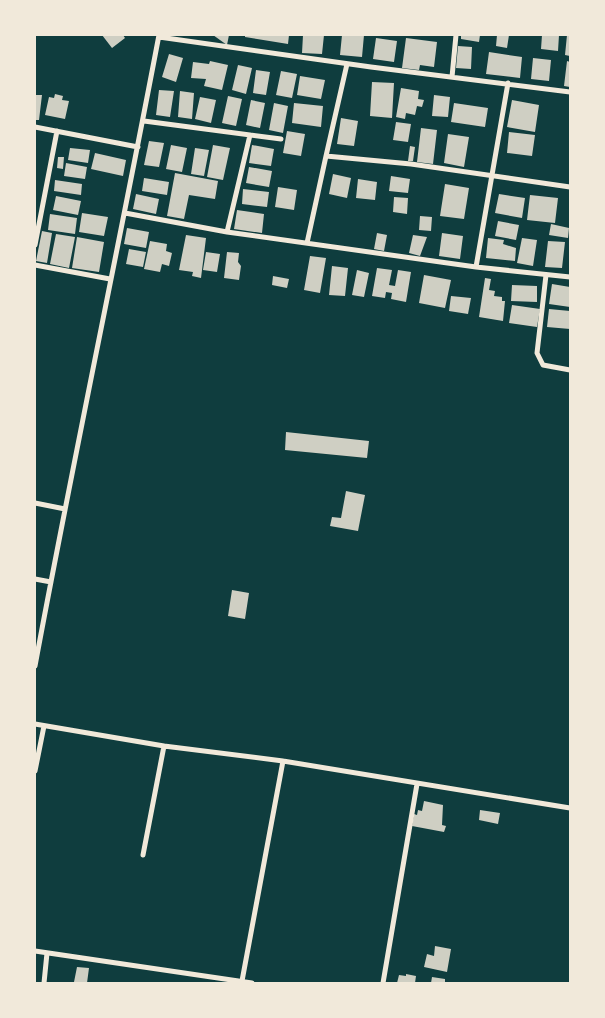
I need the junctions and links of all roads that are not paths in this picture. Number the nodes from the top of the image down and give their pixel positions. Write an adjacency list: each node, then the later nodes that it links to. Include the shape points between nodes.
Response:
1 (456, 35): 4 (street)
2 (159, 36): 3 (street); 7 (street)
3 (347, 64): 4 (street); 13 (street)
4 (452, 77): 5 (street)
5 (508, 84): 6 (street); 14 (street)
6 (570, 92)
7 (144, 121): 10 (street); 12 (street)
8 (35, 127): 9 (street)
9 (57, 131): 12 (street); 19 (street)
10 (250, 135): 11 (street); 17 (street)
11 (281, 140)
12 (138, 147): 16 (street)
13 (326, 156): 14 (street); 18 (street)
14 (491, 175): 15 (street); 21 (street)
15 (570, 186)
16 (125, 213): 17 (street); 24 (street)
17 (227, 232): 18 (street)
18 (306, 243): 21 (street)
19 (35, 245)
20 (35, 265): 24 (street)
21 (476, 267): 22 (street)
22 (546, 275): 23 (street); 25 (street, via 537,353 543,366)
23 (570, 277)
24 (110, 279): 27 (street)
25 (570, 370)
26 (35, 503): 27 (street)
27 (65, 509): 29 (street)
28 (35, 579): 29 (street)
29 (51, 582): 30 (street)
30 (35, 666)
31 (35, 724): 32 (street)
32 (44, 726): 33 (street); 35 (street)
33 (164, 746): 34 (street); 38 (street)
34 (283, 761): 36 (street); 41 (street)
35 (35, 771)
36 (417, 784): 37 (street); 44 (street)
37 (570, 808)
38 (143, 855)
39 (35, 951): 40 (street)
40 (47, 953): 41 (street); 42 (street)
41 (242, 982): 43 (street)
42 (44, 983)
43 (252, 983)
44 (383, 983)

